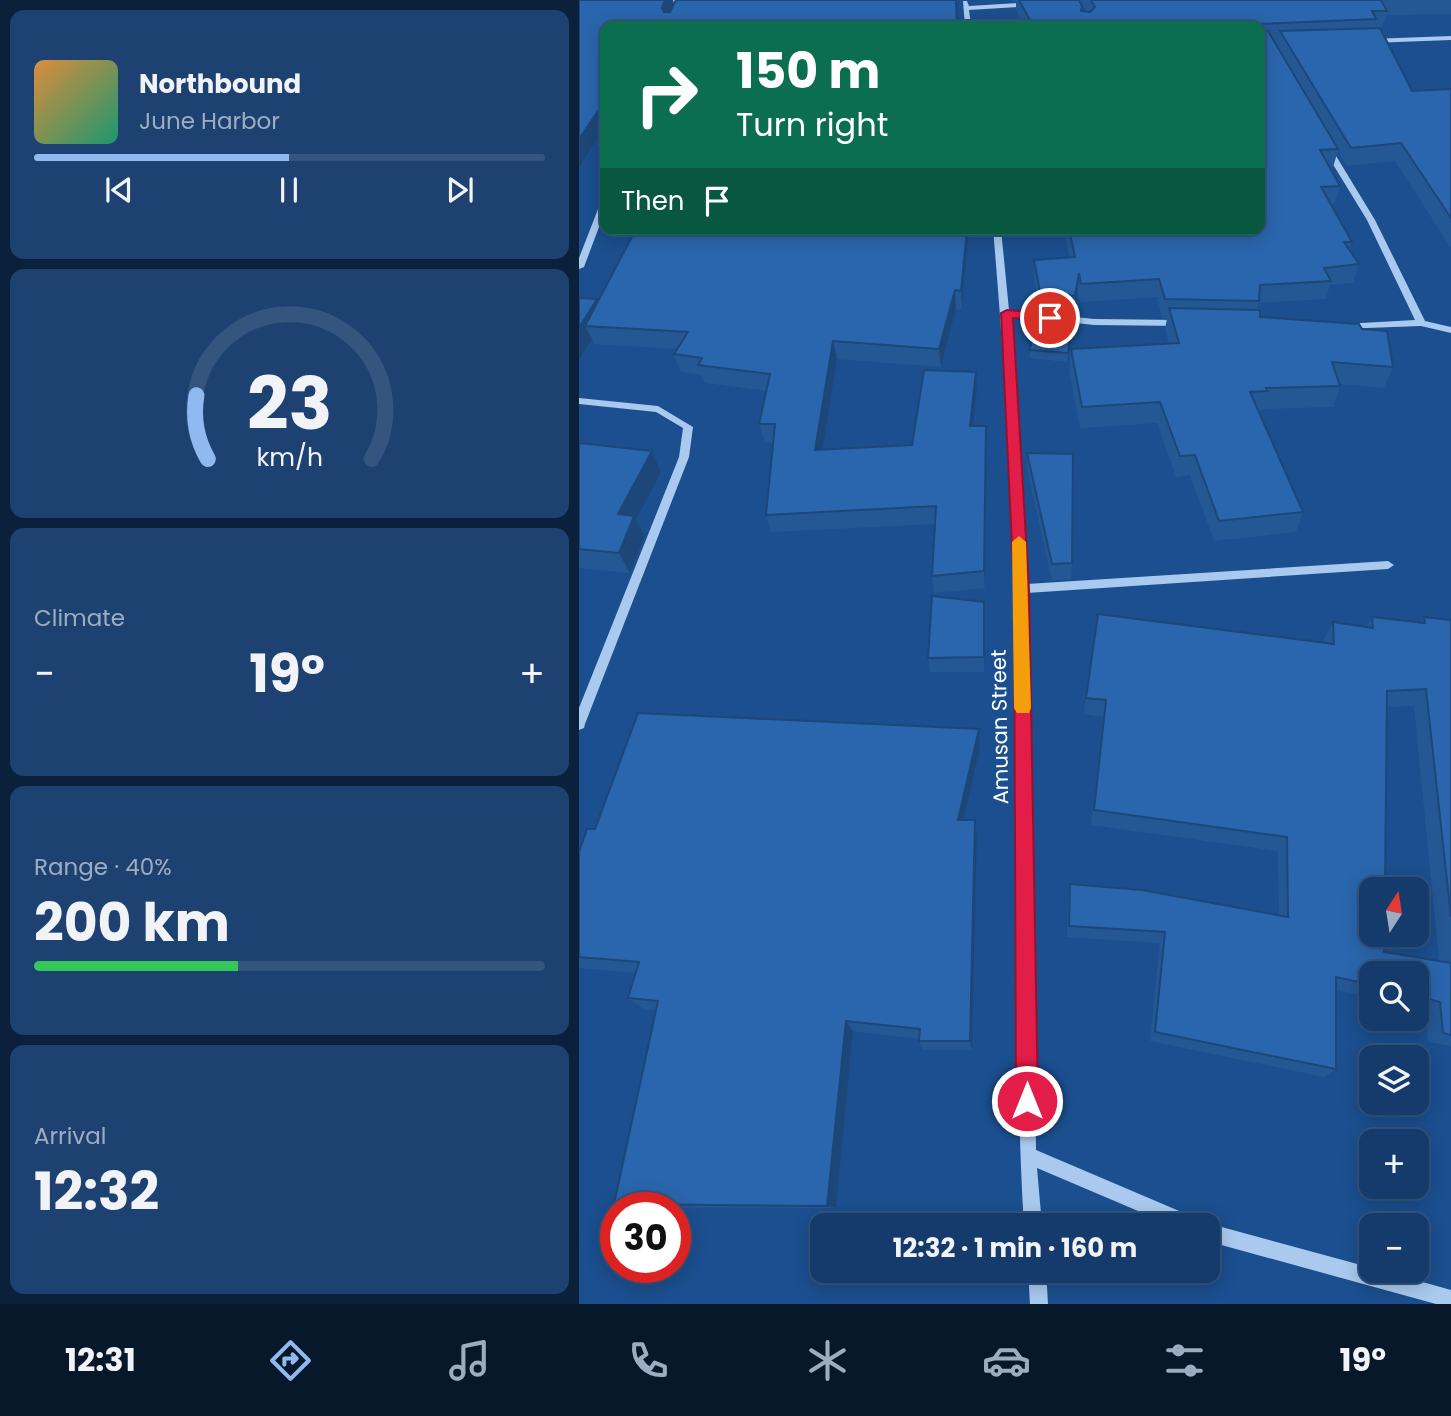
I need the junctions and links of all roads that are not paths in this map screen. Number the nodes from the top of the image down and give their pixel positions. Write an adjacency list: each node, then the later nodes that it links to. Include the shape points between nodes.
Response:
1 (703, 0): 3 (street)
2 (965, 0): 6 (street)
3 (682, 1): 4 (street); 7 (street)
4 (644, 2)
5 (1037, 4): 6 (street)
6 (967, 8): 8 (street)
7 (677, 13)
8 (968, 21)
9 (1451, 38): 10 (street)
10 (1365, 42)
11 (1323, 140): 16 (street, via 1371,220)
12 (600, 214): 14 (street)
13 (998, 235): 15 (street, Amusan Street)
14 (580, 267)
15 (1007, 313): 17 (street, via 1093,322); 22 (street, Amusan Street)
16 (1421, 323): 18 (street); 19 (street)
17 (1189, 324)
18 (1329, 327)
19 (1451, 330)
20 (579, 401): 23 (street, via 658,409 688,427 684,457)
21 (1388, 565): 22 (street)
22 (1021, 589): 24 (street, Amusan Street)
23 (579, 723)
24 (1028, 1155): 25 (street, Amusan Street); 26 (street)
25 (1032, 1213)
26 (1164, 1213)
27 (1220, 1236): 29 (street)
28 (1038, 1283): 30 (street)
29 (1451, 1299)
30 (1039, 1304)

